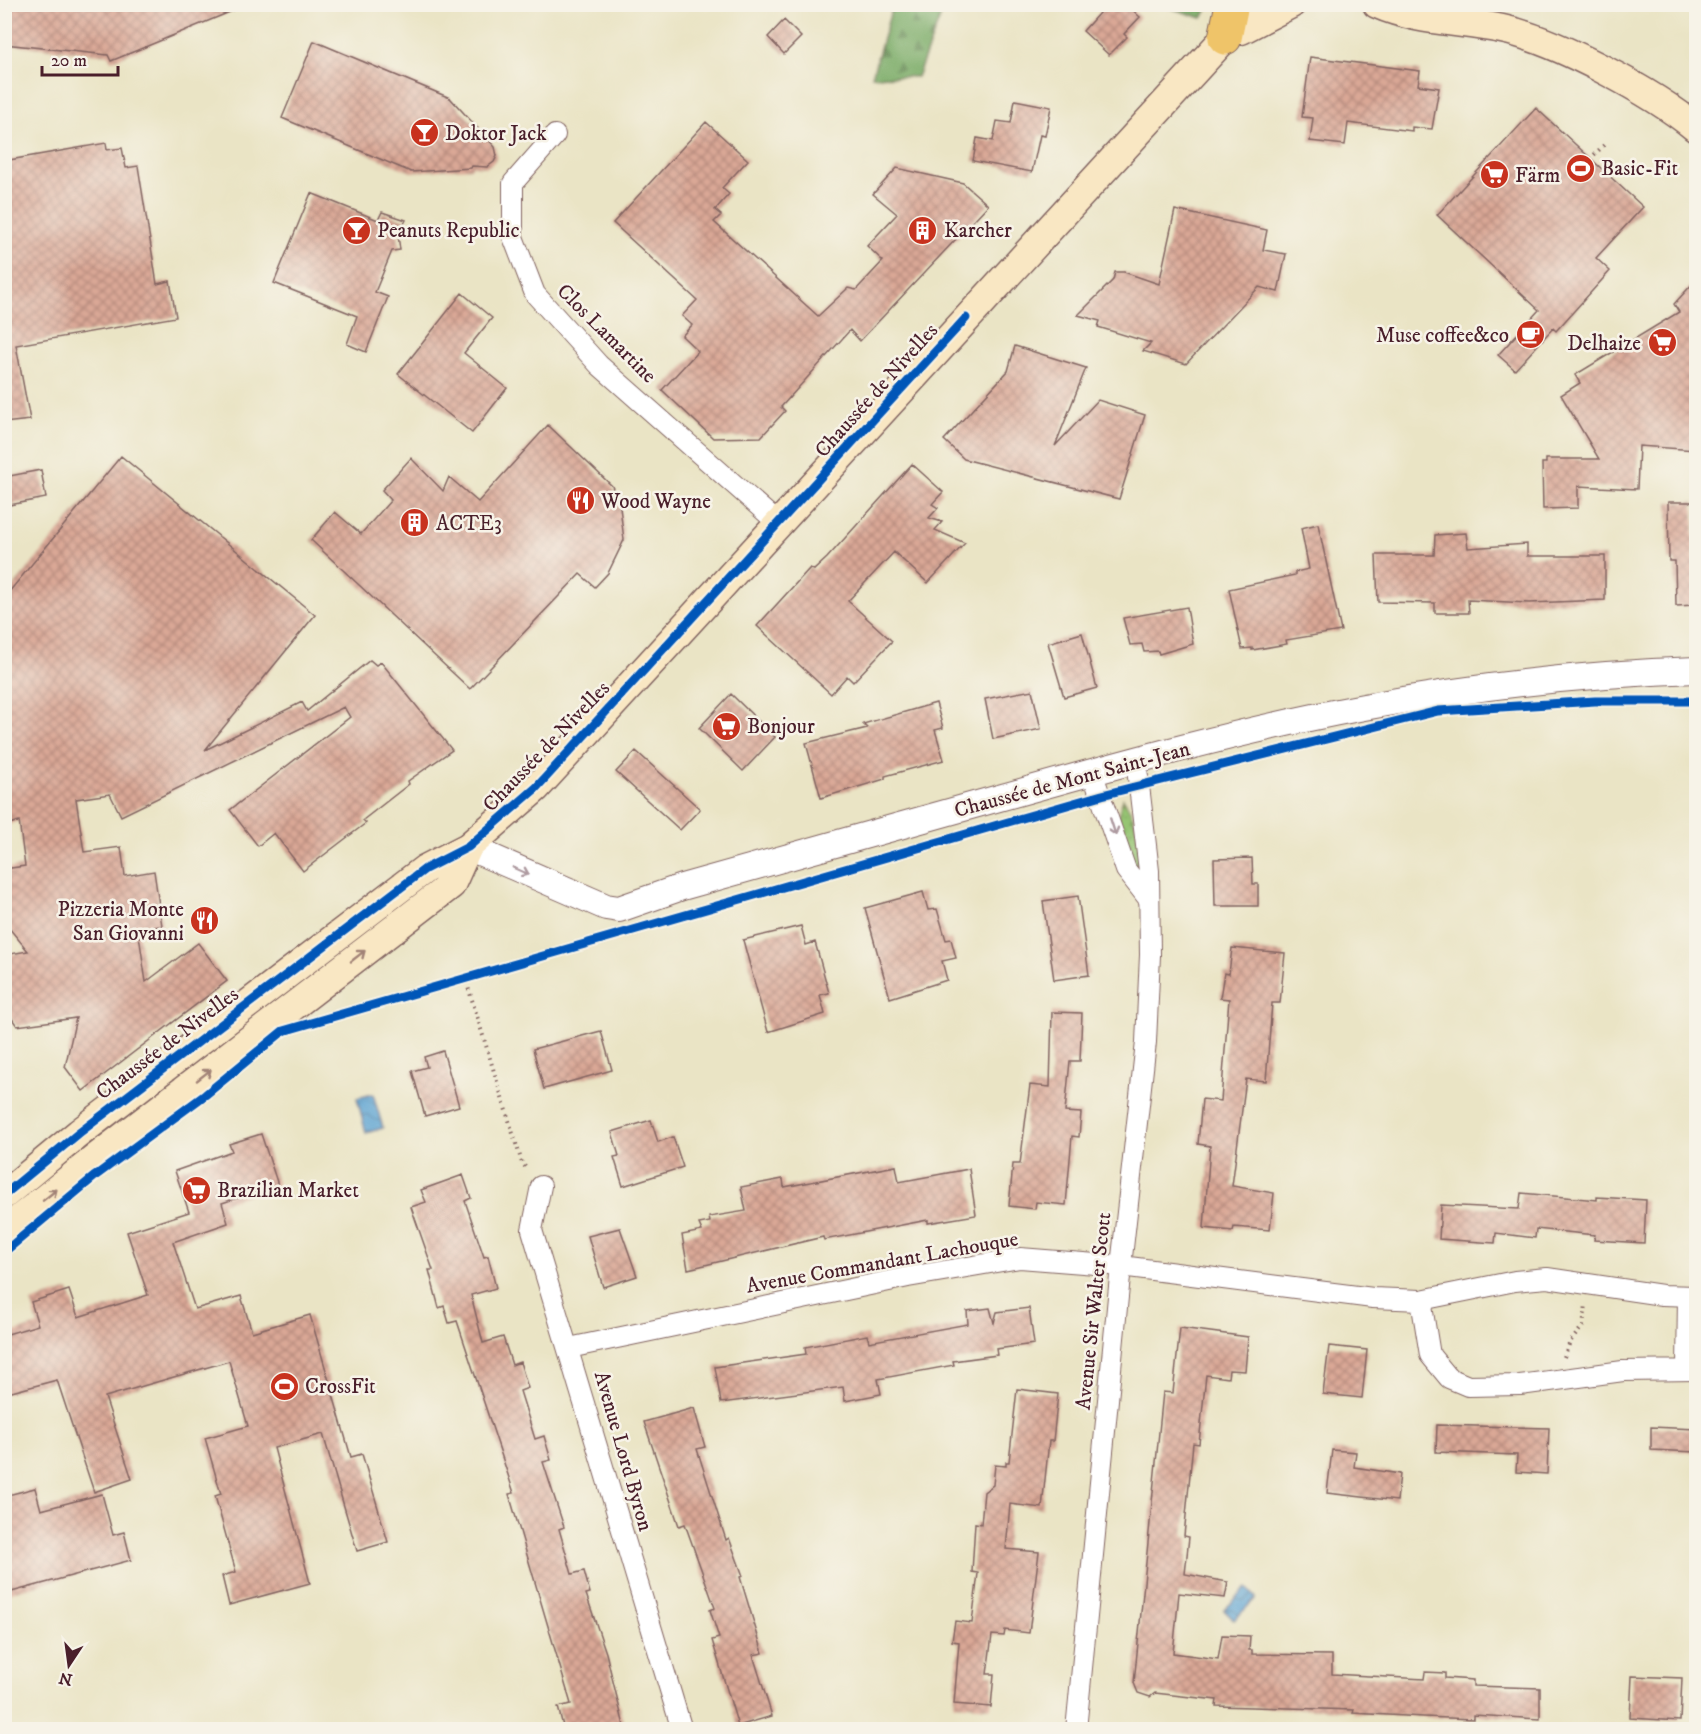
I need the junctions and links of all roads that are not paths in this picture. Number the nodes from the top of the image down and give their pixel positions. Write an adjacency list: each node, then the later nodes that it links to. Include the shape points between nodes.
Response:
1 (1232, 4): 7 (highway)
2 (1256, 4): 7 (main road, Chaussée de Nivelles)
3 (1291, 4): 7 (main road)
4 (1377, 4): 6 (main road, via 1432,21)
5 (1441, 4): 6 (main road)
6 (1500, 28): 8 (main road, via 1560,49 1668,104)
7 (1225, 38): 10 (main road, Chaussée de Nivelles)
8 (1696, 128)
9 (555, 135): 10 (street, Clos Lamartine, via 513,183 513,237 535,294 599,365)
10 (779, 524): 14 (main road, Chaussée de Nivelles, via 536,788)
11 (1696, 670): 12 (street, Chaussée de Mont Saint-Jean, via 1576,677 1467,690 1342,711)
12 (1136, 760): 13 (street, Chaussée de Mont Saint-Jean); 15 (street, Avenue Sir Walter Scott, via 1149,871)
13 (1092, 772): 14 (street, Chaussée de Mont Saint-Jean, one-way to 13, via 606,907 619,909 693,884); 15 (street, one-way to 15, via 1126,870)
14 (468, 847): 17 (main road, Chaussée de Nivelles, via 425,869 79,1133); 18 (main road, Chaussée de Nivelles, one-way to 14, via 451,885)
15 (1147, 897): 19 (street, Avenue Sir Walter Scott, via 1150,955 1146,1042)
16 (541, 1186): 22 (street, Avenue Lord Byron, via 532,1230)
17 (4, 1195)
18 (4, 1232)
19 (1121, 1266): 21 (street, Avenue Commandant Lachouque, via 1373,1298); 22 (street, Avenue Commandant Lachouque, via 1020,1258); 25 (street, Avenue Sir Walter Scott)
20 (1692, 1296): 21 (street, Avenue Commandant Lachouque, via 1532,1279); 23 (street, Avenue Commandant Lachouque)
21 (1421, 1300): 23 (street, Avenue Commandant Lachouque, via 1430,1355 1449,1378 1468,1386 1623,1371)
22 (569, 1348): 24 (street, Avenue Lord Byron)
23 (1692, 1370)
24 (682, 1730)
25 (1076, 1730)

